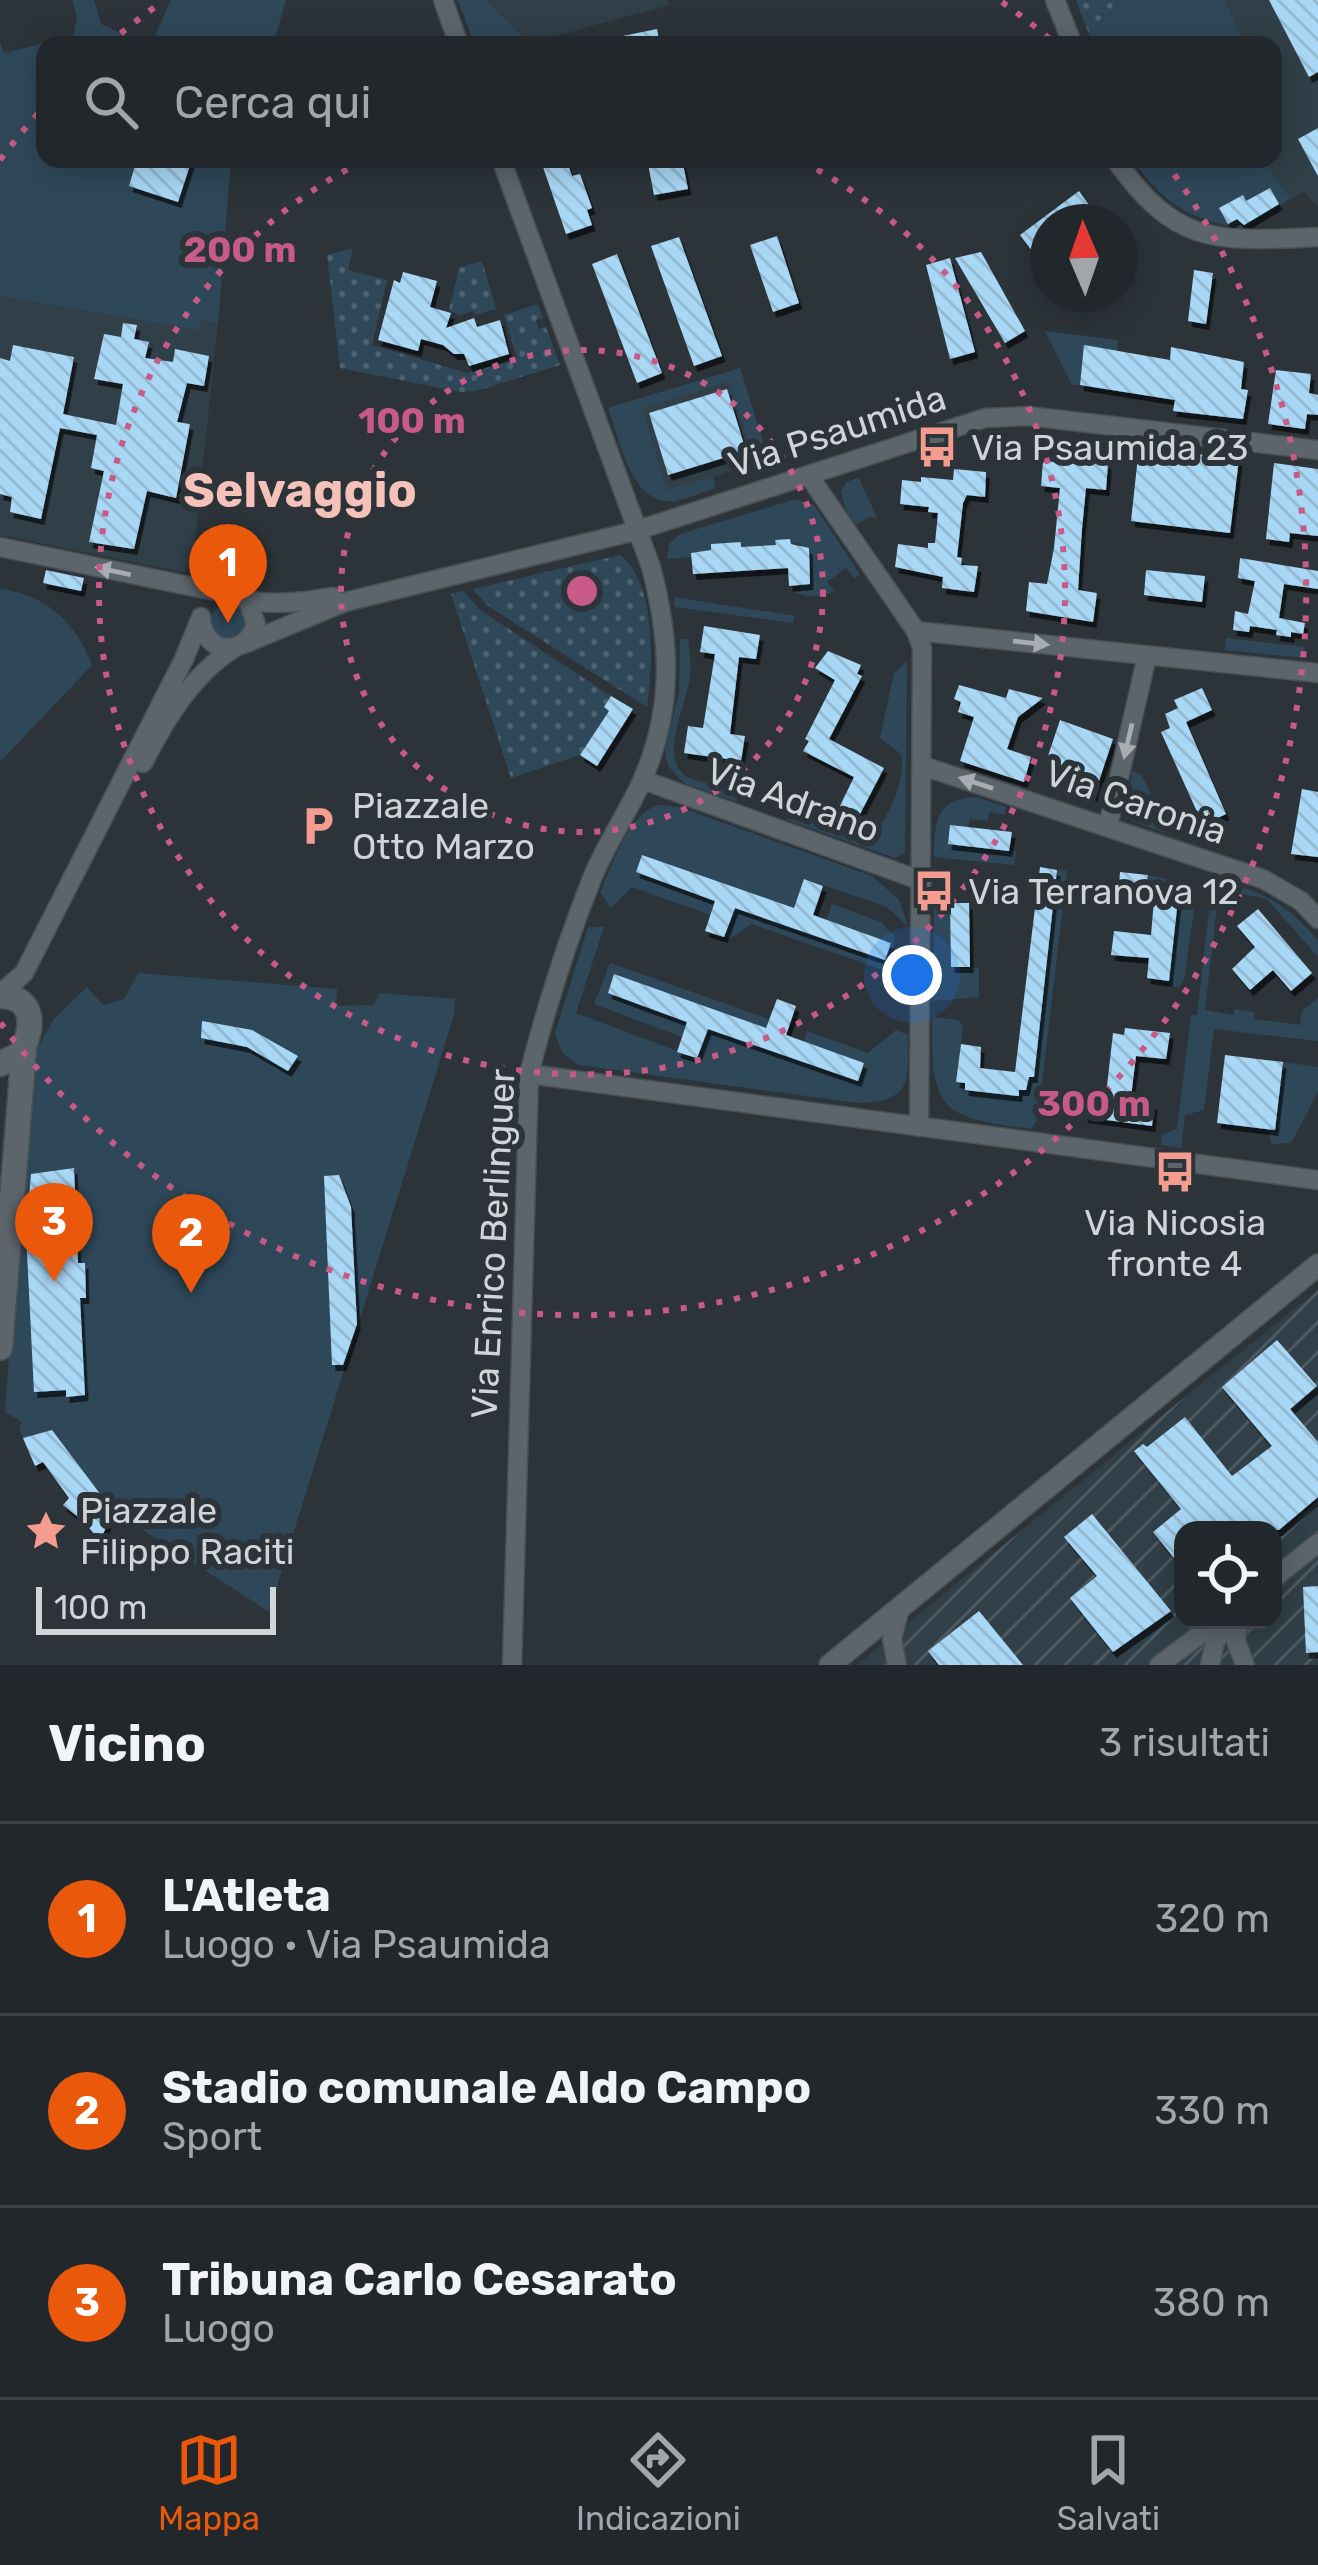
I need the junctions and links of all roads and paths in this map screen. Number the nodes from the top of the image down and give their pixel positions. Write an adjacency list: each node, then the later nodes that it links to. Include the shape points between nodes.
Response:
1 (443, 0): 3 (street)
2 (1055, 0): 4 (street)
3 (456, 36)
4 (1069, 36)
5 (504, 168): 10 (street, Via Enrico Berlinguer)
6 (1122, 168): 7 (street, via 1185,229 1241,240)
7 (1318, 238)
8 (1318, 450): 9 (street, Via Psaumida, via 1009,416)
9 (809, 476): 10 (street, Via Psaumida); 16 (street)
10 (635, 531): 12 (street, Via Psaumida); 21 (street, Via Enrico Berlinguer, via 663,613 668,672)
11 (0, 547): 13 (street, one-way to 11)
12 (385, 590): 14 (street); 17 (street)
13 (225, 595): 14 (street); 15 (street)
14 (248, 602): 17 (street, via 256,624)
15 (201, 617): 17 (street, via 206,638); 25 (street, via 24,973)
16 (916, 631): 18 (street, one-way to 18); 20 (street)
17 (239, 647): 26 (street, via 190,688 152,746 32,982)
18 (1147, 656): 19 (street); 22 (street, one-way to 22)
19 (1318, 673)
20 (923, 766): 22 (street, Via Caronia, one-way to 20); 23 (street)
21 (643, 780): 23 (street, Via Adrano); 29 (street, Via Enrico Berlinguer, via 592,876)
22 (1108, 826): 24 (street, Via Caronia, via 1281,887)
23 (922, 881): 31 (street)
24 (1318, 919)
25 (4, 994): 26 (main road)
26 (31, 1017): 27 (main road)
27 (24, 1049): 28 (main road); 32 (main road)
28 (0, 1064)
29 (529, 1074): 31 (street); 43 (street, Via Enrico Berlinguer)
30 (0, 1125): 32 (main road)
31 (919, 1127): 33 (street)
32 (14, 1169): 35 (main road)
33 (1311, 1181)
34 (1318, 1265): 38 (street)
35 (0, 1348)
36 (1318, 1543): 37 (street)
37 (1282, 1572)
38 (900, 1608): 42 (street); 46 (street, via 892,1639)
39 (1208, 1629): 47 (street)
40 (1226, 1629): 48 (street)
41 (1235, 1629): 49 (street)
42 (863, 1638): 44 (street); 45 (street)
43 (512, 1665)
44 (830, 1665)
45 (856, 1665)
46 (897, 1665)
47 (1159, 1665)
48 (1210, 1665)
49 (1245, 1665)

